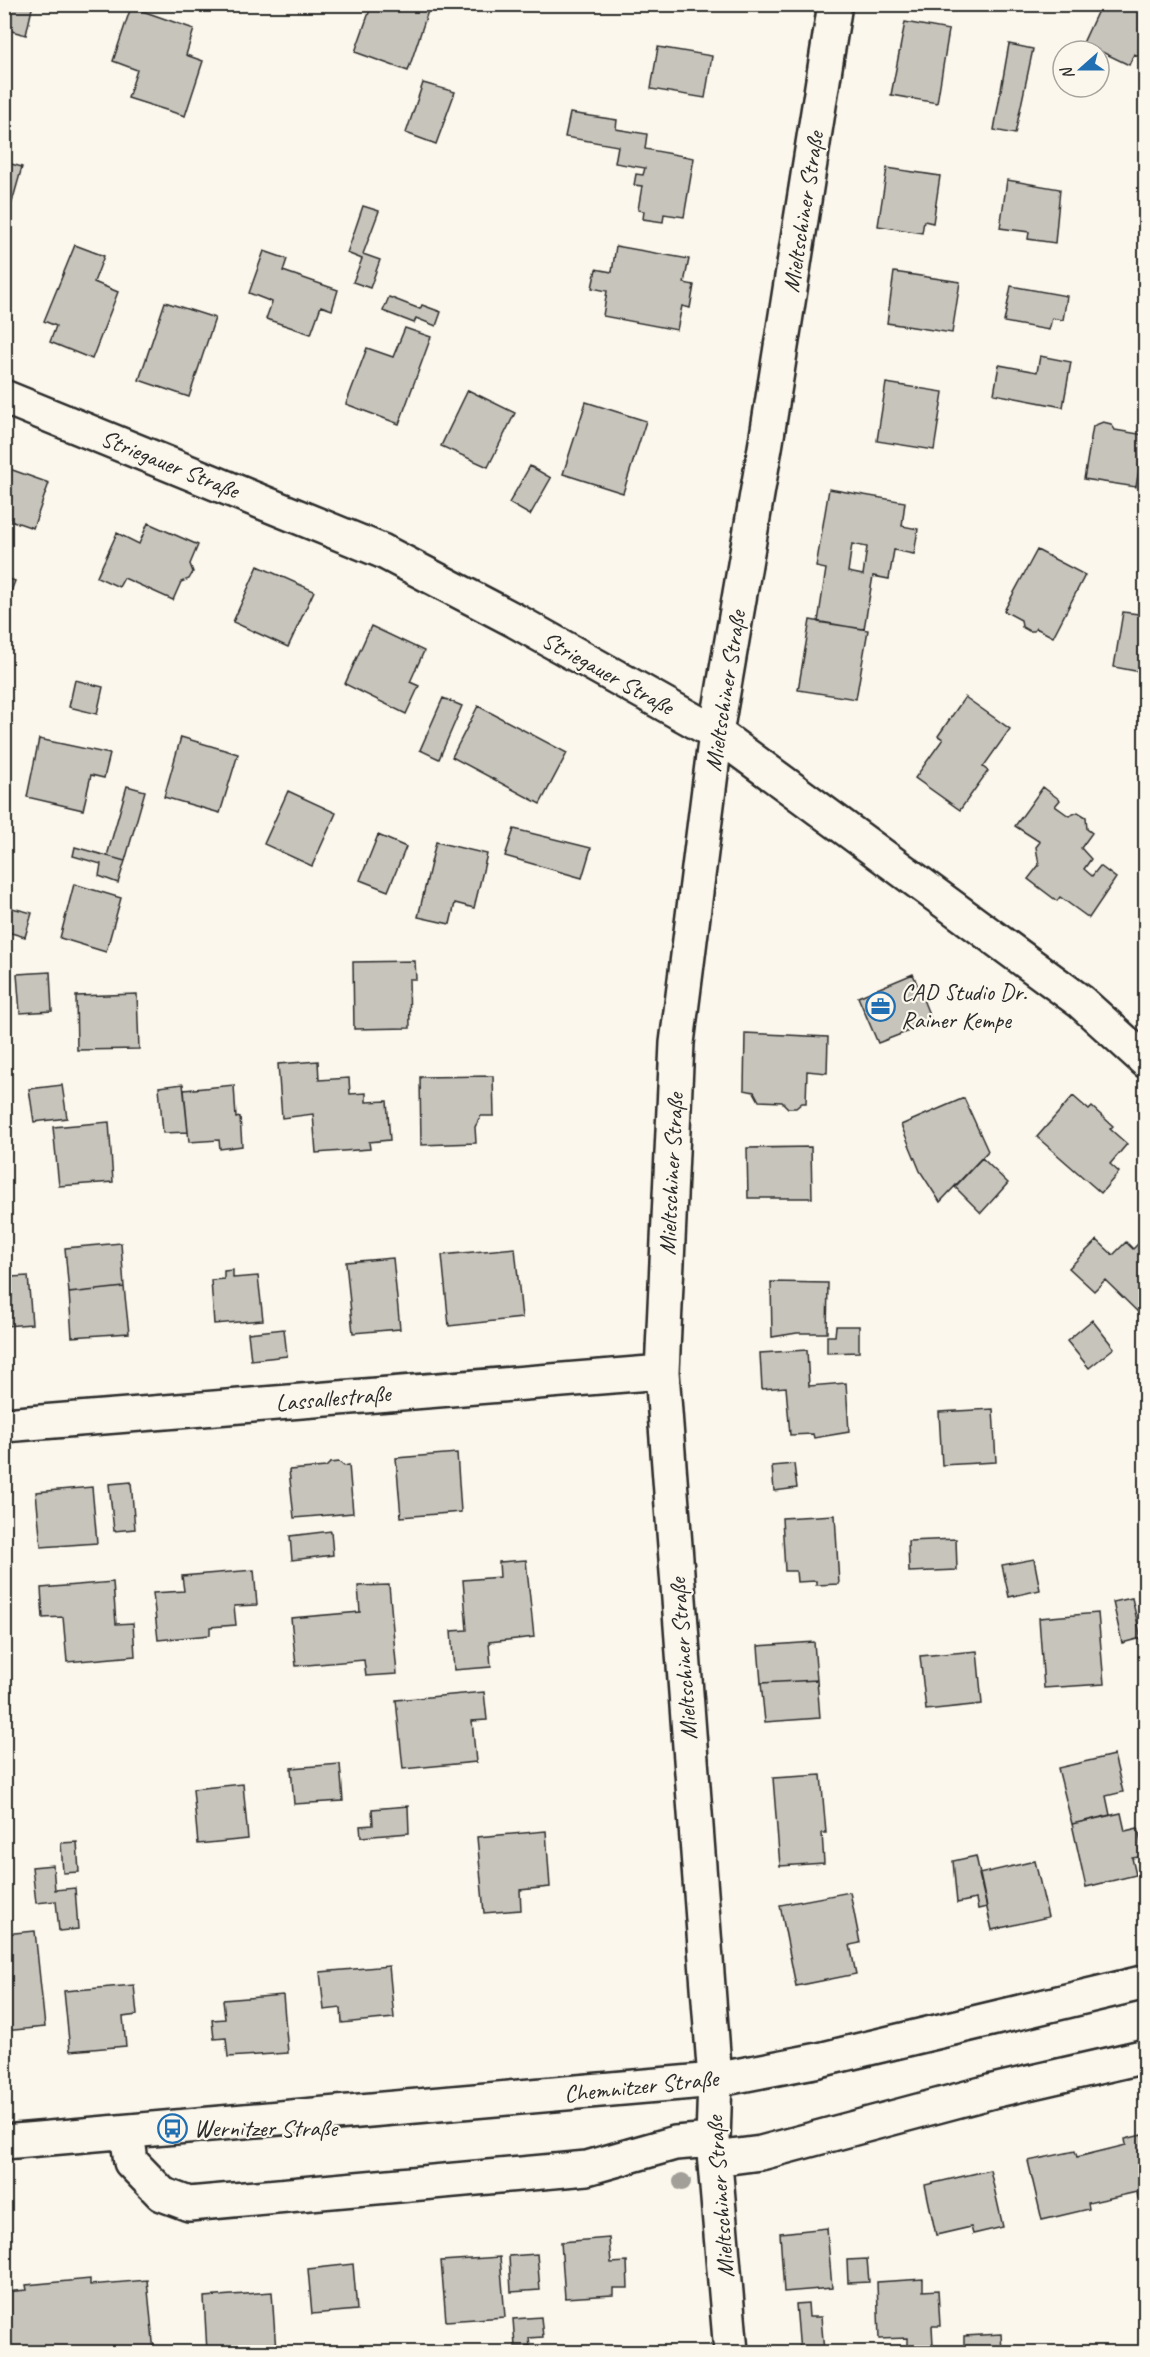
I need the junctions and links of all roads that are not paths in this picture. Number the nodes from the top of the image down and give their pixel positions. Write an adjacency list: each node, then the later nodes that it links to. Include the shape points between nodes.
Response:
1 (835, 4): 3 (street, Mieltschiner Straße)
2 (4, 398): 3 (street, Striegauer Straße, via 382,551)
3 (716, 734): 4 (street, Striegauer Straße, via 1081,1002); 5 (street, Mieltschiner Straße, via 677,1043)
4 (1146, 1061)
5 (662, 1372): 6 (street, Lassallestraße); 9 (street, Mieltschiner Straße)
6 (4, 1425)
7 (1146, 1982): 9 (street, Chemnitzer Straße, via 819,2060)
8 (1146, 2056): 12 (street, via 993,2091 761,2153)
9 (715, 2080): 10 (street, Chemnitzer Straße); 12 (street, Mieltschiner Straße)
10 (127, 2132): 11 (street, Chemnitzer Straße); 12 (street, via 131,2162 162,2194 189,2204 587,2168 675,2143)
11 (4, 2142)
12 (714, 2149): 13 (street, Mieltschiner Straße)
13 (731, 2352)

